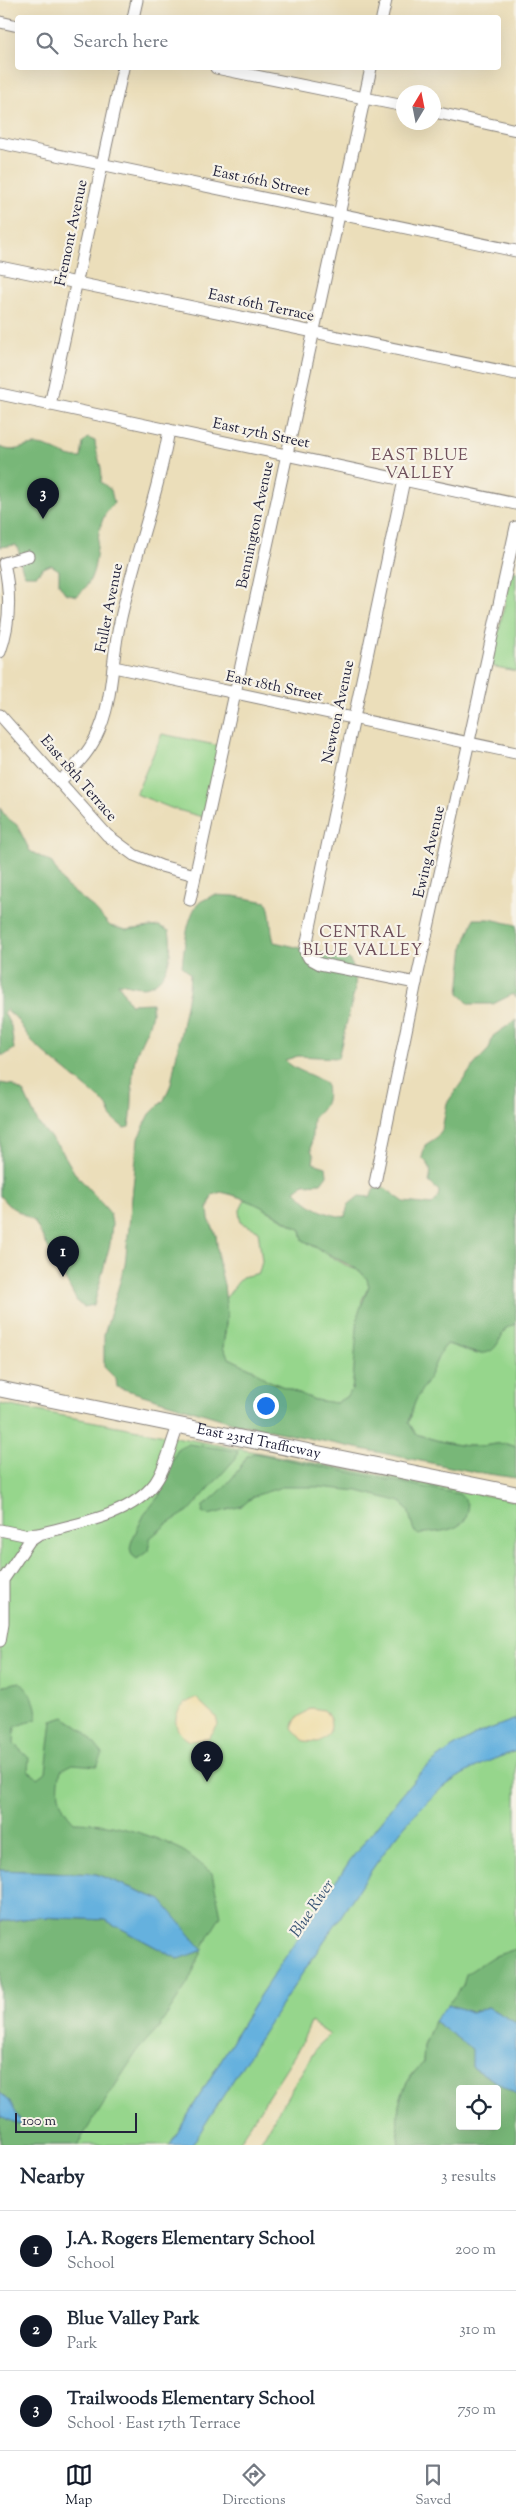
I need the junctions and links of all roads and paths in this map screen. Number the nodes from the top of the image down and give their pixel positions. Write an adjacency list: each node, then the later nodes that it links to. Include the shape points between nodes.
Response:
1 (137, 0): 3 (street)
2 (386, 0): 4 (street)
3 (134, 15)
4 (383, 15)
5 (0, 22): 6 (street)
6 (15, 25)
7 (123, 70): 15 (street, Fremont Avenue)
8 (226, 70): 10 (street)
9 (371, 70): 10 (street, Bennington Avenue)
10 (364, 98): 11 (street); 16 (street, Bennington Avenue)
11 (396, 104)
12 (441, 114): 13 (street)
13 (516, 130)
14 (0, 143): 15 (street, East 16th Street)
15 (102, 164): 16 (street, East 16th Street); 19 (street, Fremont Avenue)
16 (339, 213): 17 (street, East 16th Street); 20 (street, Bennington Avenue)
17 (516, 251)
18 (0, 267): 19 (street, East 16th Terrace)
19 (76, 283): 20 (street, East 16th Terrace); 23 (street, Fremont Avenue)
20 (312, 332): 21 (street, East 16th Terrace); 25 (street, Bennington Avenue)
21 (516, 374)
22 (0, 394): 23 (street, East 17th Street)
23 (50, 404): 24 (street, East 17th Street)
24 (169, 430): 25 (street, East 17th Street); 31 (street, Fuller Avenue, via 160,480 119,624)
25 (286, 454): 26 (street, East 17th Street); 32 (street, Bennington Avenue)
26 (404, 480): 27 (street, East 17th Street); 34 (street, Newton Avenue)
27 (516, 504)
28 (516, 528): 35 (street, Ewing Avenue)
29 (28, 556): 30 (street, via 4,563 10,609)
30 (0, 652)
31 (114, 667): 32 (street, East 18th Street); 37 (street, Fuller Avenue, via 97,736 82,760)
32 (235, 694): 34 (street, East 18th Street); 38 (street, Bennington Avenue)
33 (0, 714): 37 (street, East 18th Terrace)
34 (353, 719): 35 (street, East 18th Street); 40 (street, Newton Avenue, via 305,951 309,958 320,964)
35 (470, 743): 36 (street, East 18th Street); 40 (street, Ewing Avenue)
36 (516, 753)
37 (60, 781): 38 (street, East 18th Terrace, via 107,835 134,855)
38 (196, 875): 39 (street, Bennington Avenue)
39 (190, 900)
40 (416, 983): 41 (street, Ewing Avenue)
41 (374, 1183)
42 (0, 1389): 43 (main road, East 23rd Trafficway)
43 (178, 1426): 44 (main road, East 23rd Trafficway); 46 (street, via 155,1483 140,1498 117,1512)
44 (516, 1494)
45 (0, 1530): 46 (street)
46 (39, 1534): 47 (street, via 30,1540)
47 (1, 1576): 48 (street, via 3,1623)
48 (0, 1642)

